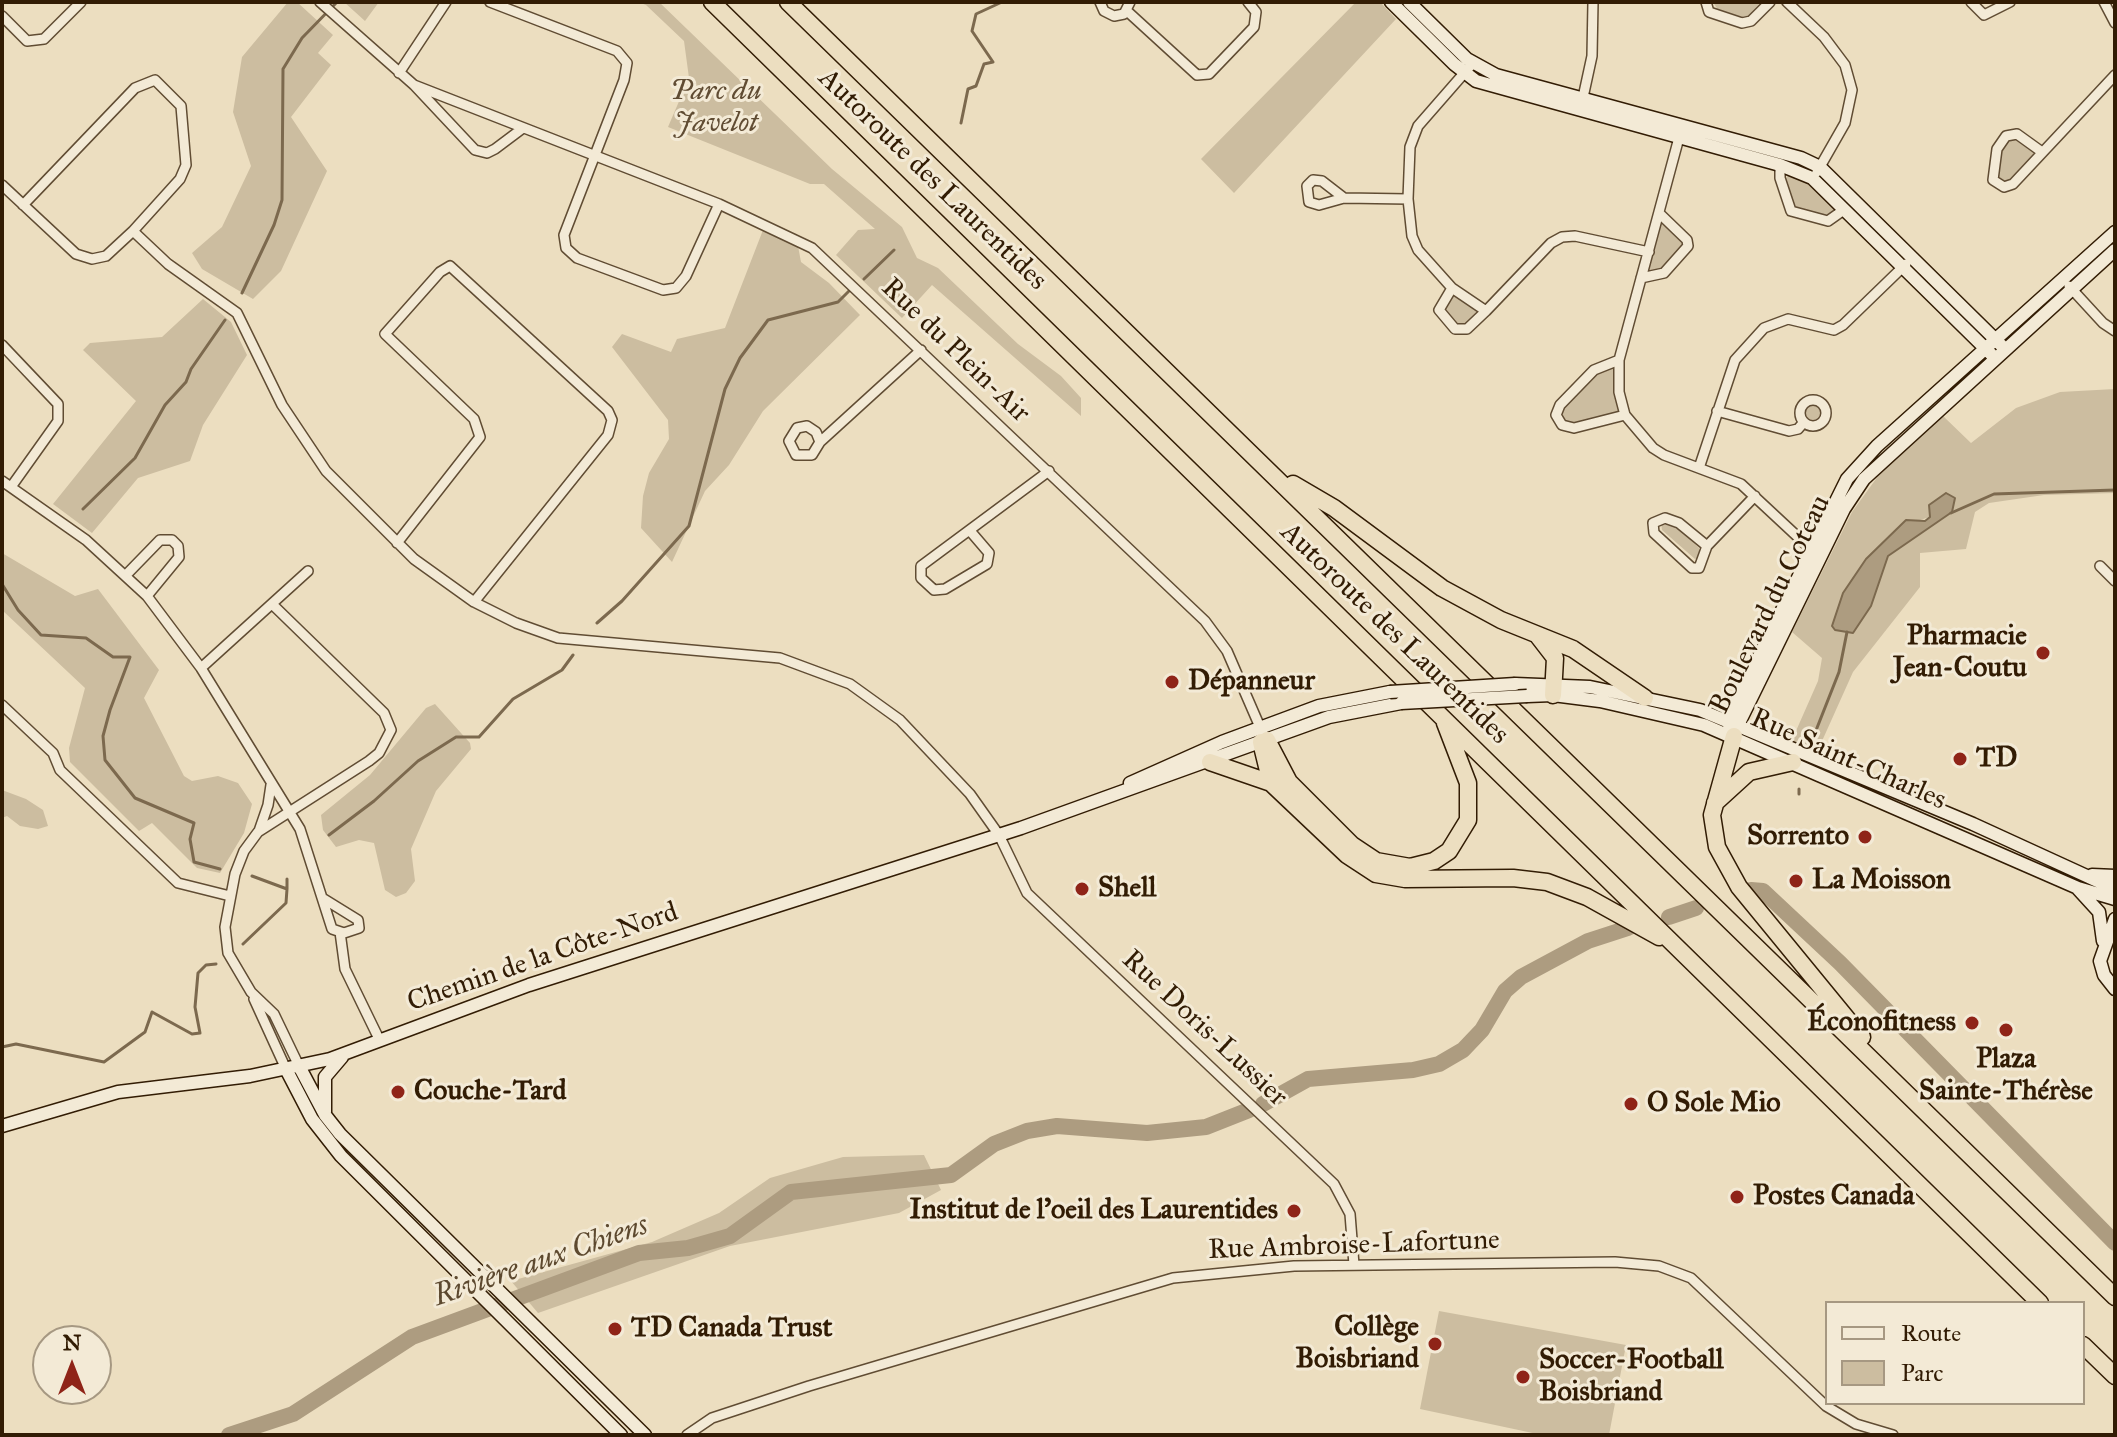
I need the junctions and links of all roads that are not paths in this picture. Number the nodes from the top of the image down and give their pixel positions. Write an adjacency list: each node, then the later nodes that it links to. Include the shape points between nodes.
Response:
1 (81, 2): 20 (street, via 44,39 27,41)
2 (320, 2): 23 (street, Rue du Plein-Air)
3 (446, 2): 23 (street)
4 (490, 2): 30 (street, via 617,51 627,63)
5 (712, 2): 79 (highway, Autoroute des Laurentides)
6 (788, 2): 59 (highway, Autoroute des Laurentides)
7 (1100, 2): 19 (street, via 1109,15 1119,16)
8 (1248, 2): 19 (street, via 1256,12 1254,27 1203,75 1197,75)
9 (1391, 2): 22 (street)
10 (1409, 2): 22 (street)
11 (1593, 2): 26 (street, via 1592,56)
12 (1706, 2): 13 (street, via 1709,12 1742,23)
13 (1770, 2)
14 (1787, 2): 32 (street, via 1845,65 1852,90 1845,123)
15 (1971, 2): 18 (street, via 1984,15)
16 (2010, 2): 18 (street)
17 (2104, 2): 21 (street)
18 (1996, 5)
19 (1128, 7)
20 (2, 16)
21 (2115, 23)
22 (1469, 68): 26 (street, via 1502,90); 35 (street, via 1413,135)
23 (399, 73): 25 (street, Rue du Plein-Air)
24 (2115, 75): 29 (street)
25 (414, 85): 27 (street, Rue du Plein-Air); 27 (street, Rue du Plein-Air, via 475,150 487,153)
26 (1581, 105): 28 (street)
27 (523, 128): 30 (street, Rue du Plein-Air)
28 (1681, 132): 31 (street); 32 (street, via 1801,158); 39 (street)
29 (2042, 152): 29 (street, via 2017,134 2006,136 1997,149 1993,180 2004,187 2013,184)
30 (594, 155): 36 (street, Rue du Plein-Air); 36 (street, via 564,235 566,248 577,258 663,290 676,288)
31 (1780, 165): 32 (street); 38 (street, via 1791,211 1828,221)
32 (1816, 172): 38 (street); 44 (street)
33 (2, 185): 37 (street)
34 (1344, 198): 35 (street)
35 (1408, 199): 47 (street, via 1418,250)
36 (719, 204): 52 (street, Rue du Plein-Air, via 812,248)
37 (23, 205): 40 (street, via 86,258 109,254); 40 (street, via 135,88 155,80 181,106 186,165 180,179)
38 (1845, 209): 44 (street)
39 (1659, 213): 43 (street); 45 (street, via 1688,246 1664,273)
40 (133, 231): 64 (street, Rue Doris-Lussier, via 241,318 272,386 311,450)
41 (2115, 232): 46 (street, Boulevard du Coteau)
42 (2115, 250): 46 (street, Boulevard du Coteau)
43 (1649, 252): 45 (street); 48 (street, via 1562,237)
44 (1908, 262): 51 (street); 54 (street, via 1834,330 1788,319 1764,328 1735,360)
45 (1641, 278): 53 (street)
46 (2068, 284): 49 (street); 51 (street, Boulevard du Coteau)
47 (1452, 288): 48 (street); 48 (street, via 1439,310 1455,329 1467,329)
48 (1486, 311)
49 (2115, 331)
50 (2, 345): 61 (street, via 58,404 58,421)
51 (1996, 349): 66 (street, Boulevard du Coteau, via 1856,467 1837,495)
52 (921, 350): 57 (street); 60 (street, Rue du Plein-Air)
53 (1619, 360): 55 (street); 55 (street, via 1594,370 1556,415 1562,425 1574,428)
54 (1717, 411): 56 (street, via 1789,431); 58 (street)
55 (1625, 415): 58 (street, via 1653,448)
56 (1804, 422)
57 (820, 442)
58 (1699, 468): 62 (street, via 1741,484)
59 (1269, 470): 74 (highway, via 1334,508 1442,588); 110 (highway, Autoroute des Laurentides)
60 (1049, 471): 63 (street); 81 (street, Rue du Plein-Air, via 1209,625 1229,655)
61 (6, 484): 69 (street)
62 (1755, 496): 65 (street); 66 (street)
63 (971, 532): 63 (street, via 921,566 921,578 934,590 987,564 989,553)
64 (397, 543): 72 (street, Rue Doris-Lussier); 72 (street, via 480,437 474,419 385,334 450,266 612,420 608,435)
65 (1707, 546): 65 (street, via 1679,523 1665,518 1653,523 1654,533 1692,568 1704,563)
66 (1815, 553): 80 (street, Boulevard du Coteau)
67 (2100, 566): 70 (street)
68 (308, 571): 73 (street)
69 (126, 575): 71 (street); 71 (street, via 160,540 178,546 179,557)
70 (2115, 581)
71 (147, 596): 75 (street)
72 (474, 602): 92 (street, Rue Doris-Lussier, via 558,638 747,653 829,675 863,692 923,740)
73 (273, 605): 75 (street); 88 (street, via 384,713 391,730 369,761)
74 (1538, 636): 76 (highway, via 1555,658); 77 (highway, via 1581,653)
75 (201, 668): 85 (street)
76 (1554, 689): 77 (street, Rue Saint-Charles); 80 (street, Rue Saint-Charles); 81 (street, Chemin de la Côte-Nord, bridge, via 1339,713); 81 (street, Chemin de la Côte-Nord, bridge, via 1515,684 1335,701)
77 (1645, 698): 80 (street, Rue Saint-Charles, via 1693,708)
78 (2, 705): 99 (street, via 53,753 60,770 181,885)
79 (1443, 718): 81 (highway, via 1468,783 1470,812 1449,851 1417,866 1383,863 1359,851 1292,787); 105 (highway, Autoroute des Laurentides)
80 (1733, 727): 83 (street, Rue Saint-Charles); 87 (highway); 89 (street, Rue Saint-Charles)
81 (1262, 737): 82 (street, Chemin de la Côte-Nord); 84 (highway); 86 (street, Chemin de la Côte-Nord, via 1172,763)
82 (1210, 762): 84 (highway); 86 (street, Chemin de la Côte-Nord)
83 (1793, 762): 87 (highway, via 1749,772); 93 (street, Rue Saint-Charles)
84 (1271, 783): 105 (highway, via 1372,872 1405,879 1547,882 1587,897)
85 (271, 785): 88 (street); 91 (street)
86 (1092, 802): 92 (street, Chemin de la Côte-Nord)
87 (1715, 803): 110 (highway, via 1715,842 1736,882)
88 (288, 812): 91 (street); 100 (street, via 307,842)
89 (1973, 824): 90 (street, Rue Saint-Charles); 93 (street)
90 (1986, 830): 94 (street); 95 (street, Rue Saint-Charles)
91 (258, 832): 99 (street, via 244,851)
92 (999, 835): 107 (street, Chemin de la Côte-Nord, via 529,985); 113 (street, Rue Doris-Lussier, via 1027,893 1334,1184 1349,1208)
93 (1967, 838): 94 (street, Rue Saint-Charles)
94 (1980, 844): 97 (street, Rue Saint-Charles)
95 (2089, 875): 96 (street); 98 (street, Rue Saint-Charles)
96 (2115, 876)
97 (2078, 888): 101 (street, Rue Saint-Charles); 104 (street, via 2099,912)
98 (2115, 889)
99 (230, 896): 109 (street, via 226,948 251,992 274,1014)
100 (324, 899): 103 (street, via 331,926); 103 (street, via 360,922 357,929)
101 (2115, 899)
102 (2115, 919): 104 (street)
103 (340, 932): 107 (street, via 345,969)
104 (2104, 945): 106 (street, via 2102,970)
105 (1677, 946): 116 (highway, Autoroute des Laurentides)
106 (2115, 989)
107 (380, 1041): 108 (street, Chemin de la Côte-Nord)
108 (345, 1054): 109 (street, Chemin de la Côte-Nord); 111 (street, via 325,1077)
109 (293, 1068): 111 (street); 112 (street, Chemin de la Côte-Nord, via 129,1090); 117 (street, via 329,1143)
110 (1900, 1086): 114 (highway, Autoroute des Laurentides)
111 (325, 1115): 115 (street)
112 (2, 1126)
113 (1354, 1265): 122 (street, Rue Ambroise-Lafortune, via 1233,1269 1152,1282 809,1386 712,1418); 123 (street, Rue Ambroise-Lafortune, via 1615,1262 1673,1270 1708,1292 1826,1406 1856,1424)
114 (2115, 1297)
115 (508, 1301): 117 (street); 121 (street)
116 (2038, 1301)
117 (493, 1308): 120 (street)
118 (2085, 1347): 119 (highway)
119 (2115, 1376)
120 (621, 1435)
121 (645, 1435)
122 (687, 1435)
123 (1893, 1435)

